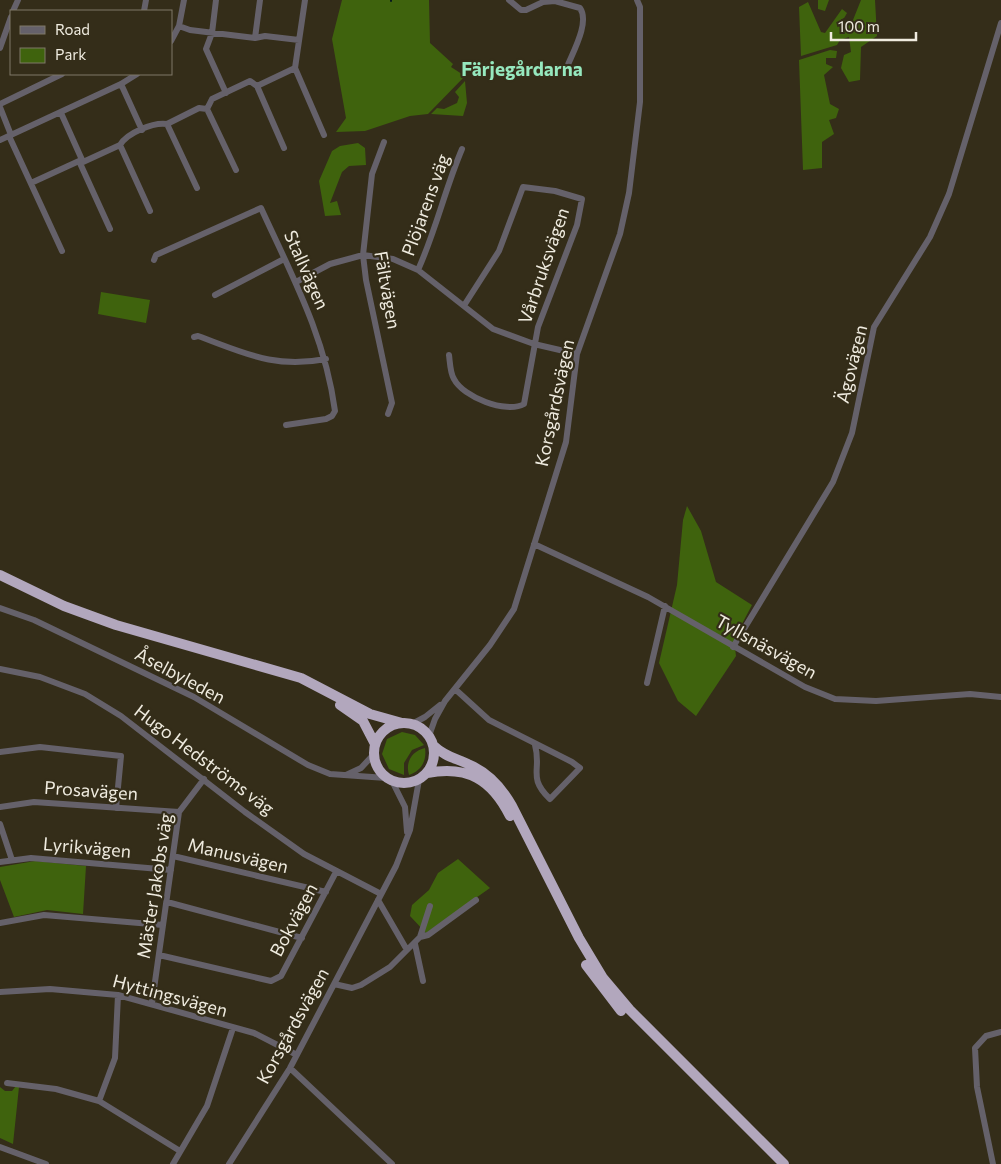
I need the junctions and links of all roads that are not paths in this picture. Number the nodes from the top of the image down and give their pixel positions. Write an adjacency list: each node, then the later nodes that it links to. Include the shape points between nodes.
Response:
1 (184, 0): 9 (street)
2 (216, 0): 10 (street)
3 (260, 0): 12 (street)
4 (305, 0): 13 (street)
5 (509, 0): 15 (street, via 521,10 555,1 580,8 583,24)
6 (637, 0): 50 (street, Korsgårdsvägen, via 640,7 640,102 629,192 620,234)
7 (10, 20): 14 (street)
8 (1001, 23): 60 (street, Ägovägen, via 949,194 930,237 874,327 852,433 833,482)
9 (178, 26): 10 (street); 11 (street)
10 (212, 33): 12 (street); 21 (street, via 206,49)
11 (172, 38)
12 (255, 38): 13 (street)
13 (299, 40): 16 (street)
14 (0, 48)
15 (567, 67)
16 (295, 68): 20 (street); 27 (street)
17 (60, 75): 22 (street)
18 (135, 75): 19 (street)
19 (121, 84): 24 (street); 26 (street)
20 (257, 86): 21 (street, via 250,82); 32 (street)
21 (226, 93): 23 (street, via 212,99)
22 (0, 105): 28 (street)
23 (207, 108): 25 (street, via 199,108); 35 (street)
24 (61, 113): 28 (street); 34 (street)
25 (166, 124): 26 (street); 37 (street)
26 (142, 130): 31 (street, via 124,139)
27 (324, 135)
28 (10, 136): 29 (street); 36 (street)
29 (0, 140)
30 (384, 142): 41 (street, Fältvägen, via 372,174)
31 (120, 146): 34 (street); 38 (street)
32 (284, 148)
33 (462, 149): 44 (street, Plöjarens väg, via 447,183 432,239)
34 (81, 161): 36 (street); 39 (street)
35 (236, 170)
36 (31, 183): 40 (street)
37 (197, 188)
38 (150, 211)
39 (110, 229)
40 (62, 251)
41 (363, 255): 44 (street, via 393,259); 45 (street, via 330,264); 53 (street, Fältvägen, via 392,403)
42 (284, 259): 43 (street, Stallvägen, via 261,208 156,255); 45 (street, Stallvägen); 46 (street)
43 (154, 260)
44 (418, 270): 47 (street)
45 (296, 282): 52 (street, Stallvägen)
46 (215, 295)
47 (464, 304): 49 (street, via 494,329); 49 (street, Vårbruksvägen, via 499,251 523,187 582,199 578,225)
48 (194, 338): 52 (street, via 198,336 283,363)
49 (534, 344): 50 (street); 51 (street, via 527,395 524,404 518,407 477,399 463,391 453,378)
50 (577, 354): 55 (street, Korsgårdsvägen, via 566,442)
51 (449, 355)
52 (326, 359): 54 (street, Stallvägen, via 335,411 332,416)
53 (388, 414)
54 (286, 425)
55 (534, 544): 58 (street, Tyllsnäsvägen); 63 (street, Korsgårdsvägen, via 507,622)
56 (0, 575): 66 (highway, via 64,606 116,625 301,678 370,714)
57 (0, 583): 70 (highway, via 61,612 115,632 298,684 352,712 366,726)
58 (665, 606): 60 (street, Tyllsnäsvägen); 62 (street)
59 (0, 608): 73 (street, Åselbyleden, via 34,620 194,697 308,766)
60 (733, 647): 64 (street, Tyllsnäsvägen, via 805,687 835,699 876,701 970,694)
61 (0, 669): 74 (street, Hugo Hedströms väg, via 40,677 85,694 121,716)
62 (647, 683)
63 (455, 689): 65 (street, Korsgårdsvägen); 68 (street, via 481,715)
64 (1001, 697)
65 (445, 701): 66 (street, Korsgårdsvägen, via 425,717); 67 (street, Korsgårdsvägen)
66 (407, 724): 67 (highway, via 422,729); 70 (highway, via 387,728)
67 (429, 736): 69 (highway)
68 (535, 745): 68 (street, via 538,756 536,779 550,799 580,768)
69 (434, 746): 72 (highway, via 434,758); 117 (highway, via 448,757 471,765 500,788 603,978 630,1010)
70 (374, 749): 73 (street, via 361,768); 75 (highway, via 377,767)
71 (0, 752): 78 (street, via 40,747 121,756)
72 (428, 773): 76 (highway); 116 (highway, via 448,770 468,773 494,792 597,982 626,1016)
73 (343, 776): 75 (street, Åselbyleden)
74 (204, 779): 79 (street, Mäster Jakobs väg); 86 (street, Hugo Hedströms väg, via 297,849)
75 (389, 780): 76 (highway, via 406,784); 81 (street, via 404,807)
76 (419, 780): 81 (street, Korsgårdsvägen)
77 (0, 807): 78 (street, Prosavägen, via 34,802)
78 (116, 808): 79 (street, Prosavägen)
79 (179, 812): 82 (street, Mäster Jakobs väg)
80 (0, 824): 83 (street)
81 (407, 842): 88 (street, Korsgårdsvägen)
82 (173, 856): 85 (street, Mäster Jakobs väg); 87 (street, Manusvägen)
83 (12, 860): 84 (street, Lyrikvägen); 85 (street, Lyrikvägen, via 31,858)
84 (0, 862)
85 (171, 870): 90 (street, Mäster Jakobs väg)
86 (336, 872): 87 (street, Bokvägen); 88 (street, Hugo Hedströms väg)
87 (326, 892): 95 (street, Bokvägen)
88 (380, 897): 97 (street); 100 (street, Korsgårdsvägen)
89 (476, 900): 94 (street, via 428,935)
90 (167, 902): 93 (street, Mäster Jakobs väg); 95 (street)
91 (430, 906): 94 (street)
92 (0, 923): 93 (street, via 44,915)
93 (163, 925): 98 (street, Mäster Jakobs väg)
94 (420, 937): 96 (street)
95 (302, 938): 98 (street, Bokvägen, via 280,976 271,981)
96 (415, 944): 97 (street); 99 (street)
97 (407, 950): 100 (street, via 390,967 362,985 352,988)
98 (159, 955): 103 (street, Mäster Jakobs väg)
99 (423, 981)
100 (334, 984): 106 (street, Korsgårdsvägen)
101 (0, 992): 102 (street, Hyttingsvägen, via 50,988)
102 (118, 995): 103 (street, Hyttingsvägen); 109 (street, via 114,1058)
103 (152, 1003): 104 (street, Hyttingsvägen)
104 (233, 1028): 106 (street, Hyttingsvägen, via 254,1033); 111 (street, via 207,1106)
105 (1001, 1032): 118 (street, via 986,1036 975,1048 977,1087)
106 (297, 1055): 107 (street, Korsgårdsvägen)
107 (290, 1068): 114 (street, Korsgårdsvägen); 115 (street)
108 (7, 1083): 109 (street, via 56,1090)
109 (99, 1102): 111 (street)
110 (0, 1147): 112 (street)
111 (180, 1151): 113 (street)
112 (46, 1164)
113 (173, 1164)
114 (229, 1164)
115 (391, 1164)
116 (774, 1164)
117 (784, 1164)
118 (993, 1164)

